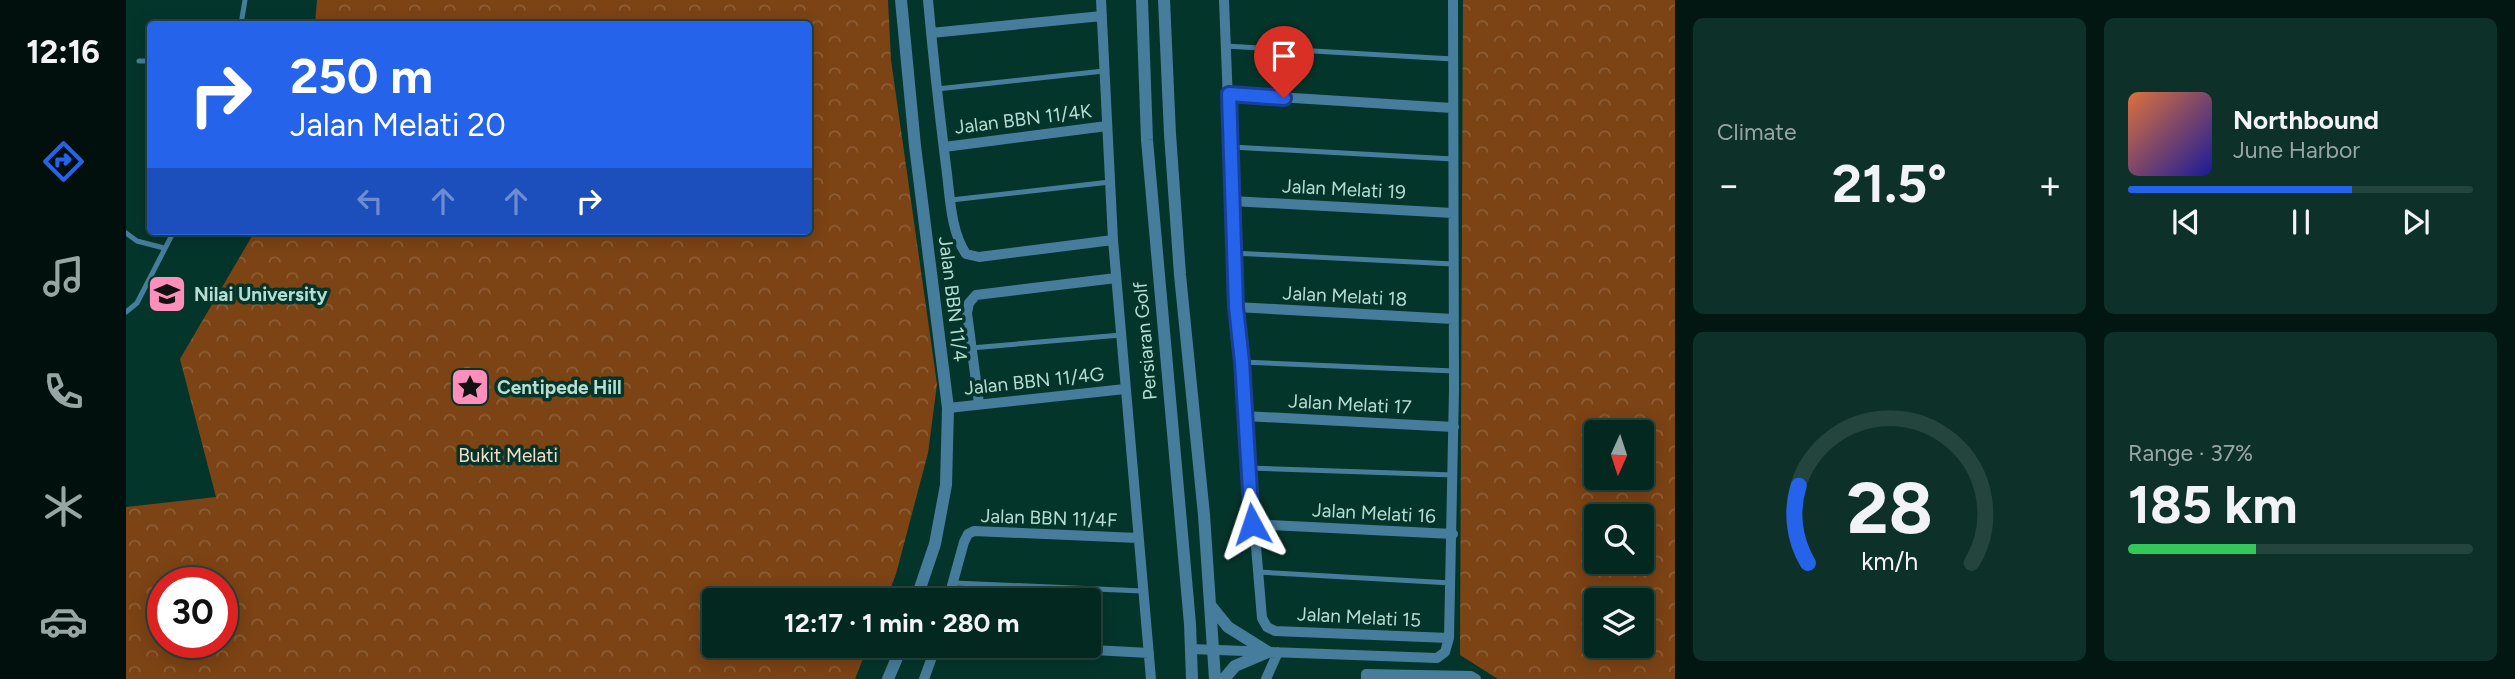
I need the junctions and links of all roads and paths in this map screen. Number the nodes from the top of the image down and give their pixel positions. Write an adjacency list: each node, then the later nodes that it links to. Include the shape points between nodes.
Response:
1 (245, 0): 10 (lane)
2 (901, 0): 44 (street, Jalan BBN 11/4)
3 (928, 0): 11 (street)
4 (1101, 0): 9 (street)
5 (1142, 0): 61 (street, Persiaran Golf, via 1147,140)
6 (1164, 0): 58 (street, via 1180,275)
7 (1224, 0): 12 (street)
8 (1452, 0): 13 (street)
9 (1101, 16): 11 (street); 16 (street)
10 (242, 21)
11 (931, 33): 17 (street)
12 (1226, 46): 13 (lane); 18 (street)
13 (1453, 59): 19 (street)
14 (139, 61): 15 (lane)
15 (147, 61)
16 (1104, 71): 17 (lane); 20 (street)
17 (936, 89): 21 (street)
18 (1229, 94): 19 (street); 22 (street)
19 (1452, 108): 23 (street)
20 (1107, 126): 21 (street, Jalan BBN 11/4K); 24 (street)
21 (944, 147): 25 (street)
22 (1231, 147): 23 (lane); 26 (street)
23 (1453, 159): 27 (street)
24 (1110, 182): 25 (lane); 30 (street)
25 (951, 201): 30 (street, via 958,242 966,254 979,257)
26 (1232, 201): 27 (street, Jalan Melati 19); 32 (street)
27 (1453, 213): 33 (street)
28 (126, 233): 31 (lane)
29 (172, 235): 31 (lane)
30 (1113, 240): 34 (street)
31 (164, 248): 36 (lane, via 137,303)
32 (1233, 253): 33 (lane); 35 (street)
33 (1453, 264): 37 (street)
34 (1116, 278): 38 (street); 39 (street, via 976,295 967,313)
35 (1236, 307): 37 (street, Jalan Melati 18); 40 (street)
36 (126, 312)
37 (1453, 318): 41 (street)
38 (1121, 335): 39 (lane); 42 (street)
39 (971, 348): 43 (street)
40 (1242, 362): 41 (lane); 45 (street)
41 (1454, 371): 46 (street)
42 (1125, 388): 43 (street, Jalan BBN 11/4G); 51 (street)
43 (979, 404): 44 (street, Jalan BBN 11/4G)
44 (948, 408): 55 (street, Jalan BBN 11/4, via 946,485 935,544)
45 (1244, 416): 46 (street, Jalan Melati 17); 47 (street)
46 (1454, 427): 48 (street)
47 (1248, 468): 48 (lane); 49 (street)
48 (1453, 475): 50 (street)
49 (1252, 524): 50 (street, Jalan Melati 16); 52 (street)
50 (1453, 534): 54 (street)
51 (1138, 538): 53 (street, Jalan BBN 11/4F, via 974,531 964,542); 57 (street)
52 (1258, 572): 54 (lane); 59 (street, Jalan Melati 15, via 1262,618 1268,627)
53 (953, 583): 56 (street); 57 (lane)
54 (1451, 583): 60 (street)
55 (920, 588)
56 (952, 588)
57 (1143, 591): 65 (street)
58 (1210, 604): 63 (street); 64 (street, via 1228,627)
59 (1354, 634): 60 (street, Jalan Melati 15); 66 (street)
60 (1449, 639): 66 (street, via 1446,652 1437,658)
61 (1191, 649): 63 (street); 72 (street, Persiaran Golf)
62 (1101, 650): 65 (street)
63 (1213, 650): 64 (street); 73 (street)
64 (1273, 652): 66 (street); 74 (street, via 1235,666); 75 (street)
65 (1149, 653): 71 (street)
66 (1353, 654)
67 (897, 658): 69 (street)
68 (932, 658): 70 (street)
69 (888, 679)
70 (924, 679)
71 (1151, 679)
72 (1192, 679)
73 (1215, 679)
74 (1224, 679)
75 (1266, 679)
76 (1366, 679): 77 (street, via 1366,674)
77 (1476, 679)

